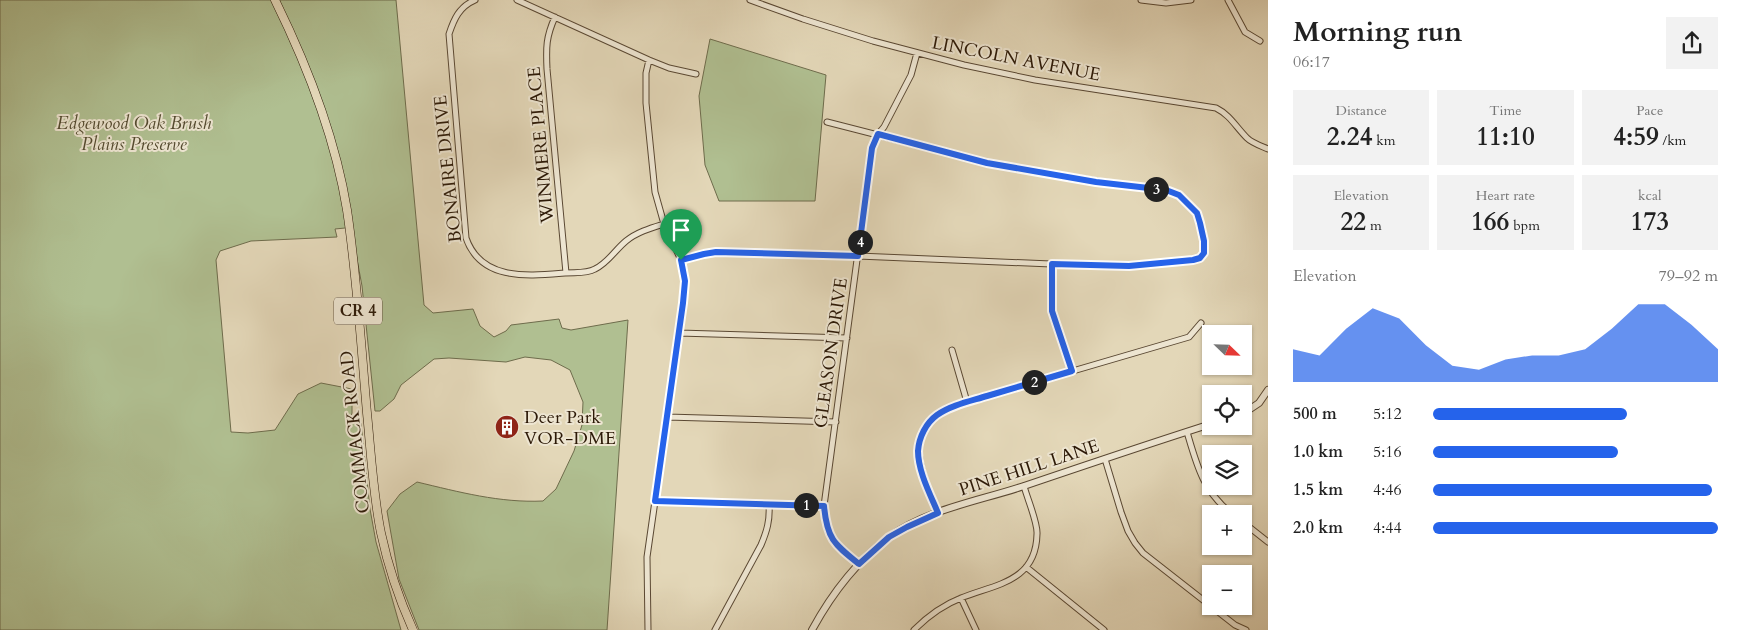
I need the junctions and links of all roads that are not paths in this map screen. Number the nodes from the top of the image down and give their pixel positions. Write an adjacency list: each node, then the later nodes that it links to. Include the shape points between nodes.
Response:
1 (275, 0): 47 (main road, COMMACK ROAD / CR 4, via 315,90 341,182 353,260 381,533)
2 (461, 0): 9 (street)
3 (475, 0): 9 (street)
4 (517, 0): 10 (street)
5 (750, 0): 12 (street, LINCOLN AVENUE)
6 (1141, 0): 7 (street, via 1166,3)
7 (1191, 0)
8 (1228, 0): 11 (street, via 1245,32)
9 (465, 5): 22 (street, BONAIRE DRIVE, via 449,34 466,238 476,257 497,270 531,274)
10 (555, 16): 13 (street); 22 (street, WINMERE PLACE, via 546,44 547,69)
11 (1260, 42)
12 (917, 52): 16 (street, GLEASON DRIVE, via 911,75); 17 (street, LINCOLN AVENUE, via 1015,76 1216,108 1230,117 1248,139)
13 (649, 60): 14 (street); 18 (street, via 646,103 655,192)
14 (696, 74)
15 (827, 122): 16 (street)
16 (878, 134): 19 (street, GLEASON DRIVE, via 872,148); 21 (street, via 987,163 1166,190 1179,195 1197,213 1204,241 1204,253 1193,260 1155,265)
17 (1268, 149)
18 (664, 224): 20 (street); 22 (street, BONAIRE DRIVE, via 627,240 601,266)
19 (858, 256): 20 (street, via 716,252); 21 (street); 25 (street, GLEASON DRIVE)
20 (681, 260): 24 (street, via 684,291)
21 (1052, 264): 27 (street, via 1052,311)
22 (566, 273)
23 (1202, 324): 27 (street, via 1189,337)
24 (679, 333): 25 (street); 31 (street)
25 (847, 338): 32 (street, GLEASON DRIVE)
26 (952, 350): 29 (street)
27 (1072, 371): 29 (street)
28 (1268, 390): 30 (street)
29 (967, 402): 41 (street, via 936,415 922,434 918,451 921,466)
30 (1252, 408)
31 (667, 417): 32 (street); 37 (street)
32 (836, 422): 40 (street, GLEASON DRIVE)
33 (1202, 427): 34 (street, PINE HILL LANE)
34 (1187, 432): 35 (street, PINE HILL LANE); 39 (street, via 1197,468 1206,487)
35 (1104, 459): 36 (street, PINE HILL LANE); 54 (street, via 1128,531 1144,553 1235,625)
36 (1024, 486): 41 (street, PINE HILL LANE); 45 (street, via 1038,532 1033,556)
37 (655, 501): 38 (street); 48 (street, via 647,557)
38 (769, 505): 40 (street); 49 (street, via 770,517 764,537)
39 (1221, 505)
40 (824, 506): 44 (street, GLEASON DRIVE, via 831,537 838,548)
41 (938, 513): 44 (street, PINE HILL LANE, via 889,537)
42 (1252, 529): 43 (street)
43 (1268, 542)
44 (859, 564): 50 (street, PINE HILL LANE)
45 (1026, 568): 46 (street, via 1017,577); 53 (street)
46 (961, 598): 51 (street, via 932,614); 52 (street)
47 (413, 630)
48 (648, 630)
49 (714, 630)
50 (812, 630)
51 (914, 630)
52 (976, 630)
53 (1104, 630)
54 (1246, 630)

